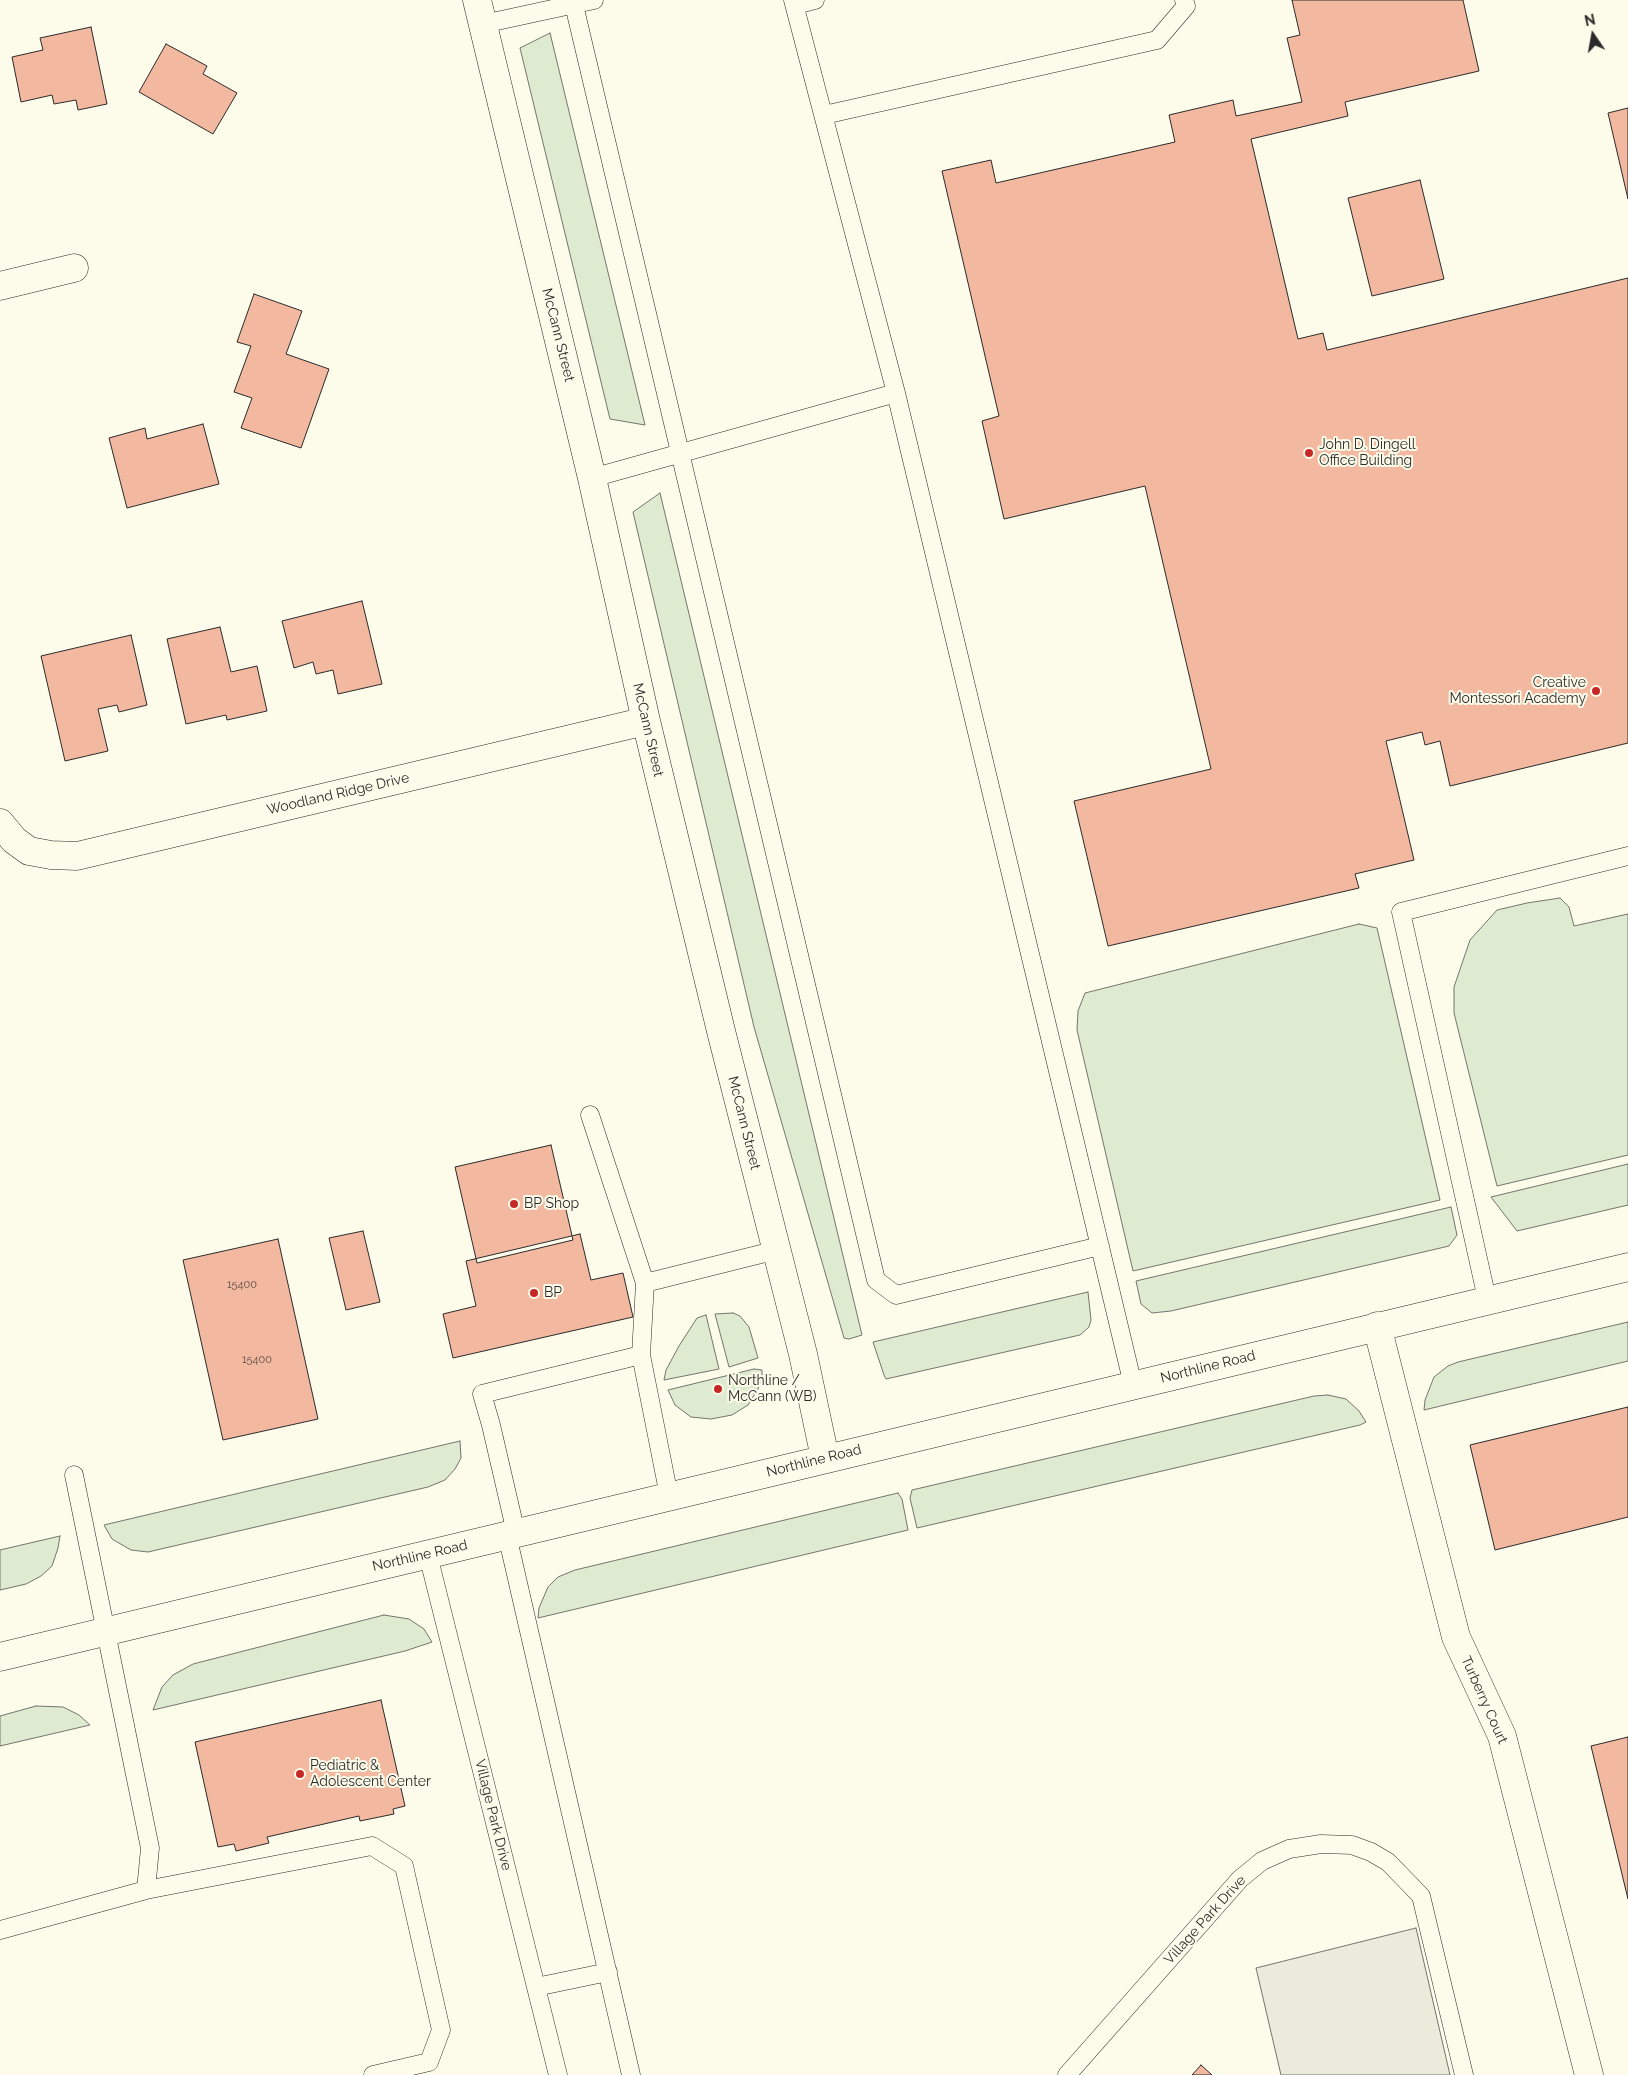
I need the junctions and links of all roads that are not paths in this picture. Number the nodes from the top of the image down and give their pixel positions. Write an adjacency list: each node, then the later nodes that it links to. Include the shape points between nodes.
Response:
1 (594, 0): 5 (lane)
2 (814, 0): 4 (lane)
3 (1184, 0): 7 (lane, via 1186,6 1157,40)
4 (794, 3): 7 (lane)
5 (574, 4): 6 (lane); 11 (lane)
6 (480, 12): 12 (street, McCann Street)
7 (824, 115): 10 (lane)
8 (74, 268): 9 (street)
9 (0, 286)
10 (896, 393): 11 (lane); 17 (lane)
11 (682, 453): 12 (lane); 17 (lane, via 876,1280 896,1295)
12 (592, 478): 13 (street, McCann Street)
13 (646, 721): 14 (street, Woodland Ridge Drive, via 76,856 28,851); 18 (street, McCann Street)
14 (0, 823)
15 (1628, 856): 21 (lane, via 1401,912)
16 (590, 1115): 20 (lane)
17 (1100, 1246): 24 (lane)
18 (776, 1250): 20 (lane); 25 (street, McCann Street)
19 (1628, 1267): 21 (street, Northline Road)
20 (645, 1283): 23 (lane)
21 (1487, 1300): 22 (street, Northline Road)
22 (1377, 1326): 24 (street, Northline Road); 41 (street, Turberry Court, via 1456,1637 1502,1736)
23 (641, 1356): 27 (lane); 28 (lane, via 482,1394 491,1425)
24 (1133, 1385): 25 (street, Northline Road)
25 (825, 1458): 27 (street, Northline Road)
26 (74, 1475): 30 (lane)
27 (669, 1496): 28 (street, Northline Road)
28 (511, 1534): 29 (street, Northline Road); 34 (lane)
29 (428, 1555): 30 (street, Northline Road); 35 (lane, Village Park Drive)
30 (104, 1631): 31 (street, Northline Road); 32 (lane, via 150,1848)
31 (0, 1656)
32 (146, 1890): 33 (lane); 36 (lane, via 372,1846 404,1866 441,2030 429,2062)
33 (0, 1930)
34 (608, 1972): 35 (lane); 38 (lane)
35 (536, 1987): 37 (lane, Village Park Drive)
36 (374, 2075)
37 (558, 2075)
38 (631, 2075)
39 (1067, 2075): 40 (lane, Village Park Drive, via 1240,1879 1262,1861 1289,1849 1321,1844 1352,1845 1371,1852 1388,1862 1422,1896)
40 (1464, 2075)
41 (1589, 2075)

